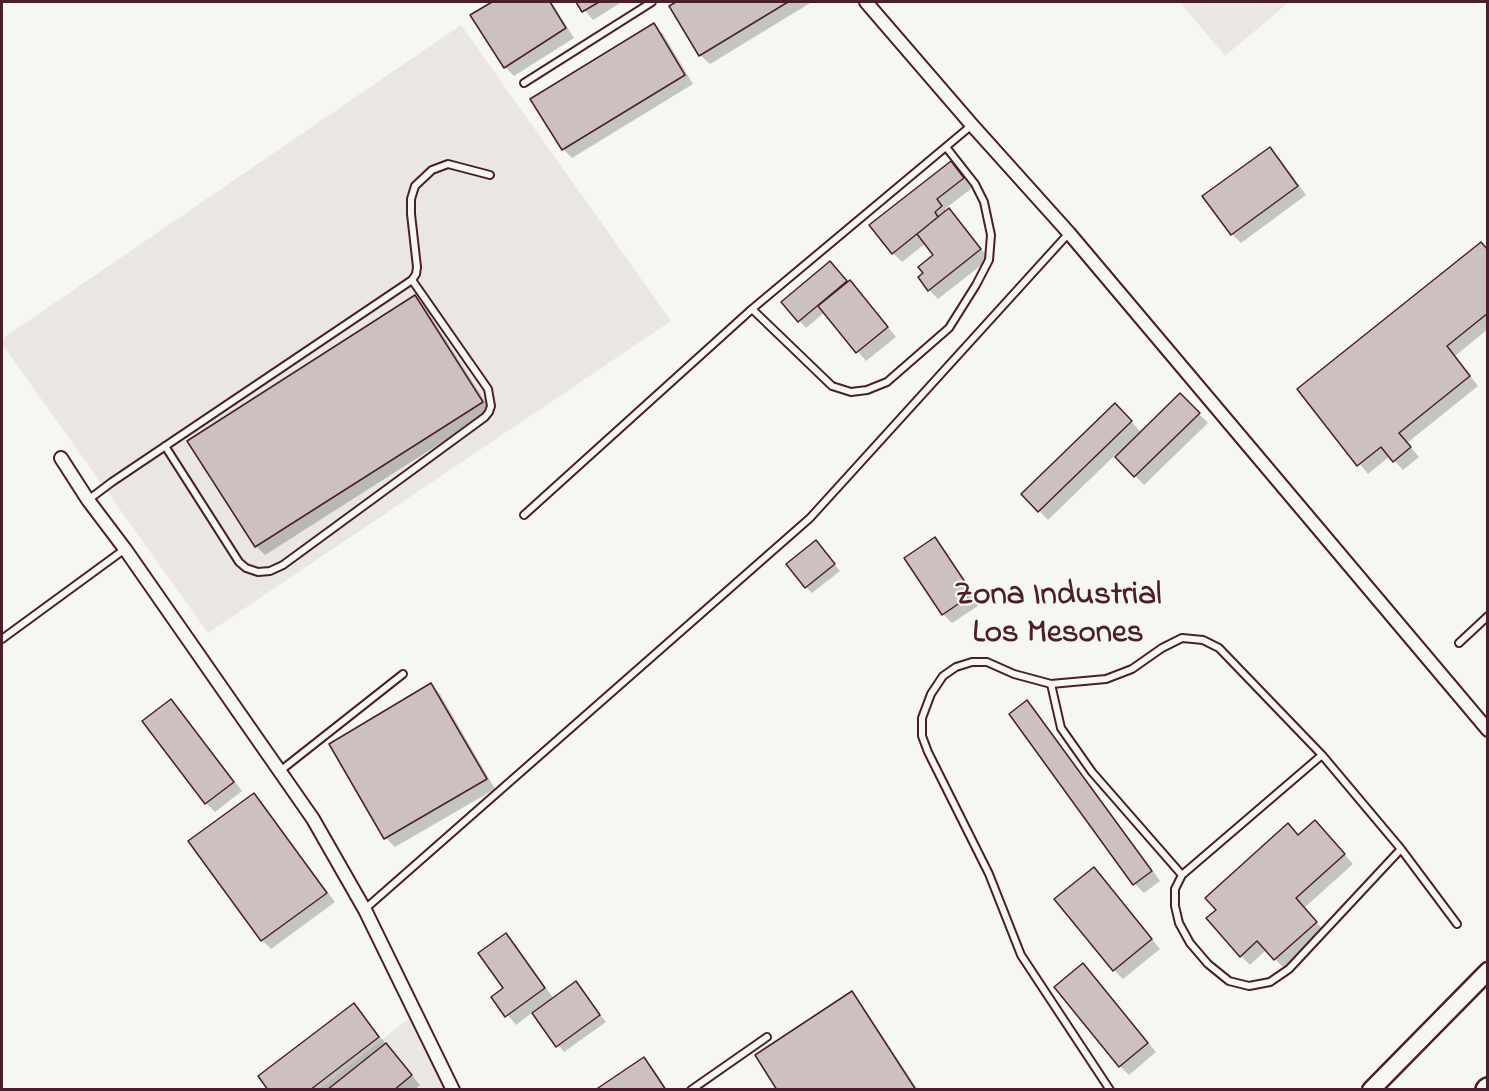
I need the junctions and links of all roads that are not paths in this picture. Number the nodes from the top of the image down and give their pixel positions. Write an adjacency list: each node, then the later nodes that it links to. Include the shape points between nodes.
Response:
1 (652, 2): 3 (lane)
2 (866, 2): 4 (street)
3 (524, 83)
4 (972, 125): 5 (lane); 7 (street)
5 (946, 147): 9 (lane); 9 (lane, via 984,202 991,235 989,260 949,327 887,382 851,392 832,386)
6 (490, 175): 8 (lane, via 448,164 432,170 415,186 411,213 417,274)
7 (1069, 233): 20 (street); 25 (lane, via 810,518)
8 (412, 280): 10 (lane); 10 (lane, via 488,389 489,412 283,565 258,572 239,562)
9 (752, 309): 13 (lane)
10 (165, 446): 12 (lane)
11 (61, 458): 12 (street)
12 (88, 500): 14 (street)
13 (524, 515)
14 (125, 549): 16 (lane); 22 (street)
15 (1488, 616): 17 (lane)
16 (2, 639)
17 (1459, 643)
18 (403, 674): 22 (lane)
19 (1051, 684): 21 (lane, via 1106,679 1132,669 1182,638 1203,640 1219,648); 24 (lane, via 1061,728 1092,772); 31 (lane, via 987,662 956,667 943,676 932,694 922,718 922,736 988,874 1021,955)
20 (1488, 730)
21 (1322, 755): 23 (lane); 24 (lane)
22 (280, 771): 25 (street, via 313,819)
23 (1401, 849): 24 (lane, via 1289,969 1270,982 1249,986 1229,981 1190,943 1179,924 1175,906 1175,889); 26 (lane)
24 (1182, 875)
25 (365, 910): 29 (street)
26 (1457, 924)
27 (1488, 971): 32 (street)
28 (767, 1036): 30 (lane)
29 (453, 1089)
30 (691, 1089)
31 (1110, 1089)
32 (1371, 1089)

